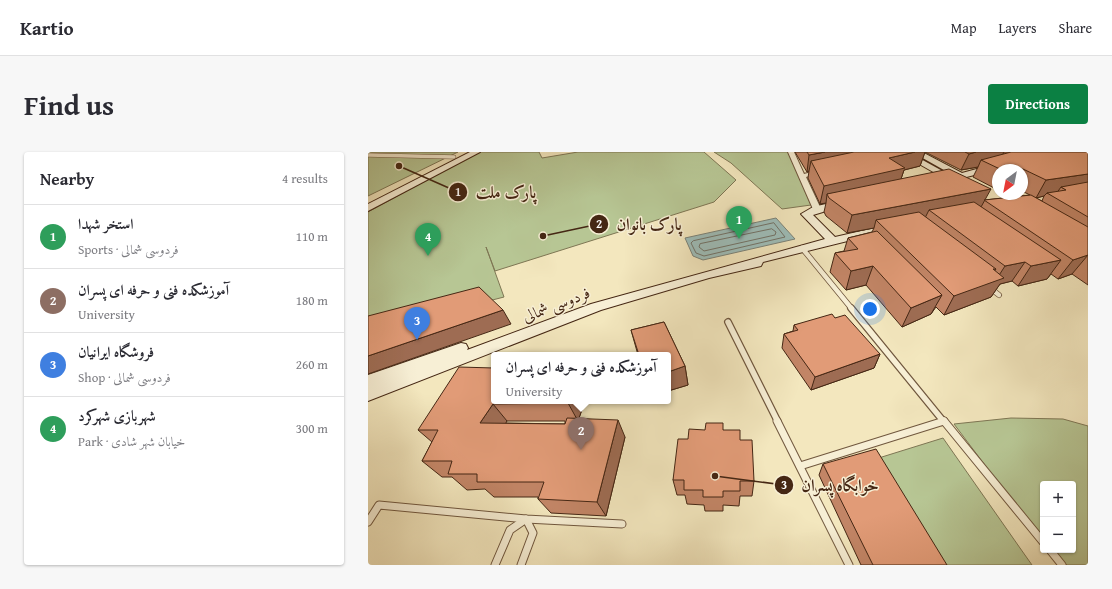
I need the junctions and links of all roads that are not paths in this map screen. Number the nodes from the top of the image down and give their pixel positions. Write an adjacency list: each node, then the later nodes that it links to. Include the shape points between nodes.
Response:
1 (464, 152): 7 (main road)
2 (476, 152): 15 (main road)
3 (791, 152): 10 (street)
4 (916, 152): 11 (main road, via 958,174)
5 (902, 154): 11 (main road, via 946,176)
6 (368, 155): 7 (lane)
7 (454, 157): 14 (main road)
8 (992, 168): 11 (main road)
9 (833, 170): 10 (street)
10 (802, 176): 16 (street)
11 (954, 177): 12 (main road)
12 (931, 182)
13 (855, 200): 16 (main road)
14 (368, 201)
15 (368, 208)
16 (817, 209): 18 (main road, via 806,214)
17 (903, 225): 18 (main road, فردوسی شمالی, via 863,236)
18 (832, 240): 19 (main road, فردوسی شمالی)
19 (802, 248): 20 (main road, فردوسی شمالی); 26 (lane)
20 (759, 260): 24 (main road, فردوسی شمالی, via 752,257 650,283 592,301); 25 (main road, فردوسی شمالی, via 757,263 596,307)
21 (987, 286): 22 (lane)
22 (999, 295)
23 (728, 322): 27 (lane)
24 (368, 381)
25 (368, 394)
26 (944, 421): 27 (lane); 31 (lane)
27 (800, 466): 35 (lane)
28 (526, 519): 29 (lane, via 379,506); 30 (lane); 33 (lane, via 510,530); 34 (lane, via 534,533)
29 (368, 522)
30 (622, 524)
31 (1040, 538)
32 (1052, 553): 36 (lane)
33 (494, 565)
34 (521, 565)
35 (849, 565)
36 (1062, 565)

